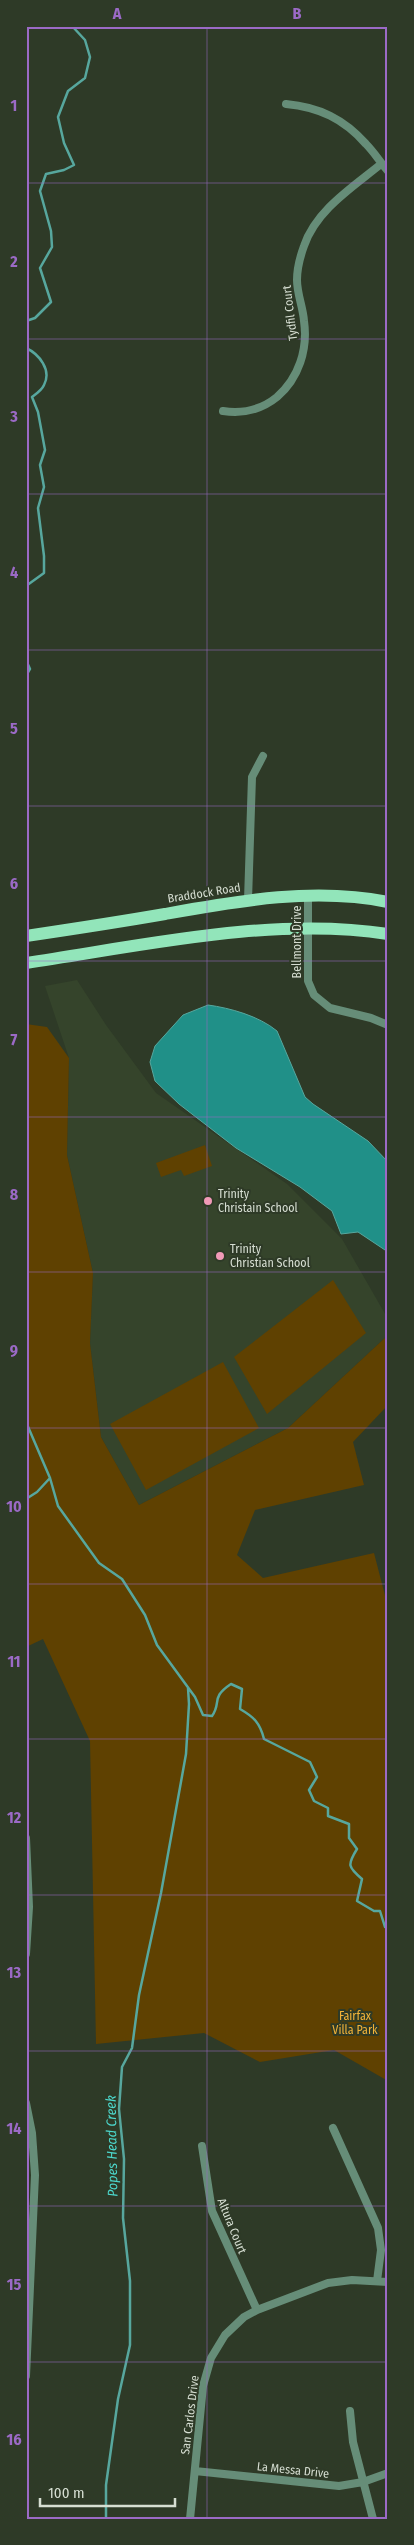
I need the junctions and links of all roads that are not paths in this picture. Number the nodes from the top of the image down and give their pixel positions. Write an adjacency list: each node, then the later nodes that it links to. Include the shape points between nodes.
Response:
1 (286, 104): 2 (street, via 308,106 344,123 368,145)
2 (381, 164): 3 (street); 4 (street, Tydfil Court, via 322,214 304,245 297,280 306,336 303,356 295,374 269,403 245,412)
3 (388, 171)
4 (224, 410)
5 (263, 756): 7 (street, via 252,776)
6 (308, 896): 7 (main road, Braddock Road); 8 (main road, Braddock Road, via 356,897); 9 (street, Bellmont Drive)
7 (248, 900): 11 (main road, Braddock Road)
8 (388, 902)
9 (308, 928): 10 (main road); 12 (main road, via 221,935); 13 (street, Bellmont Drive, via 308,981 314,995 330,1008)
10 (388, 934)
11 (26, 936)
12 (26, 963)
13 (388, 1025)
14 (26, 1838): 15 (street, via 29,1864)
15 (27, 1924): 16 (street)
16 (26, 1954)
17 (26, 2104): 20 (street, via 34,2151)
18 (333, 2128): 21 (street, via 378,2228 381,2250)
19 (202, 2146): 23 (street, Altura Court, via 212,2211)
20 (29, 2241): 24 (street)
21 (377, 2281): 22 (street, San Carlos Drive); 23 (street, San Carlos Drive, via 328,2283)
22 (388, 2282)
23 (257, 2310): 26 (street, San Carlos Drive, via 224,2335 211,2358 203,2386)
24 (26, 2376)
25 (350, 2410): 28 (street, via 353,2442)
26 (195, 2471): 28 (street, La Messa Drive, via 339,2486); 29 (street, San Carlos Drive)
27 (388, 2473): 28 (street, La Messa Drive)
28 (363, 2482): 30 (street)
29 (190, 2519)
30 (373, 2519)

